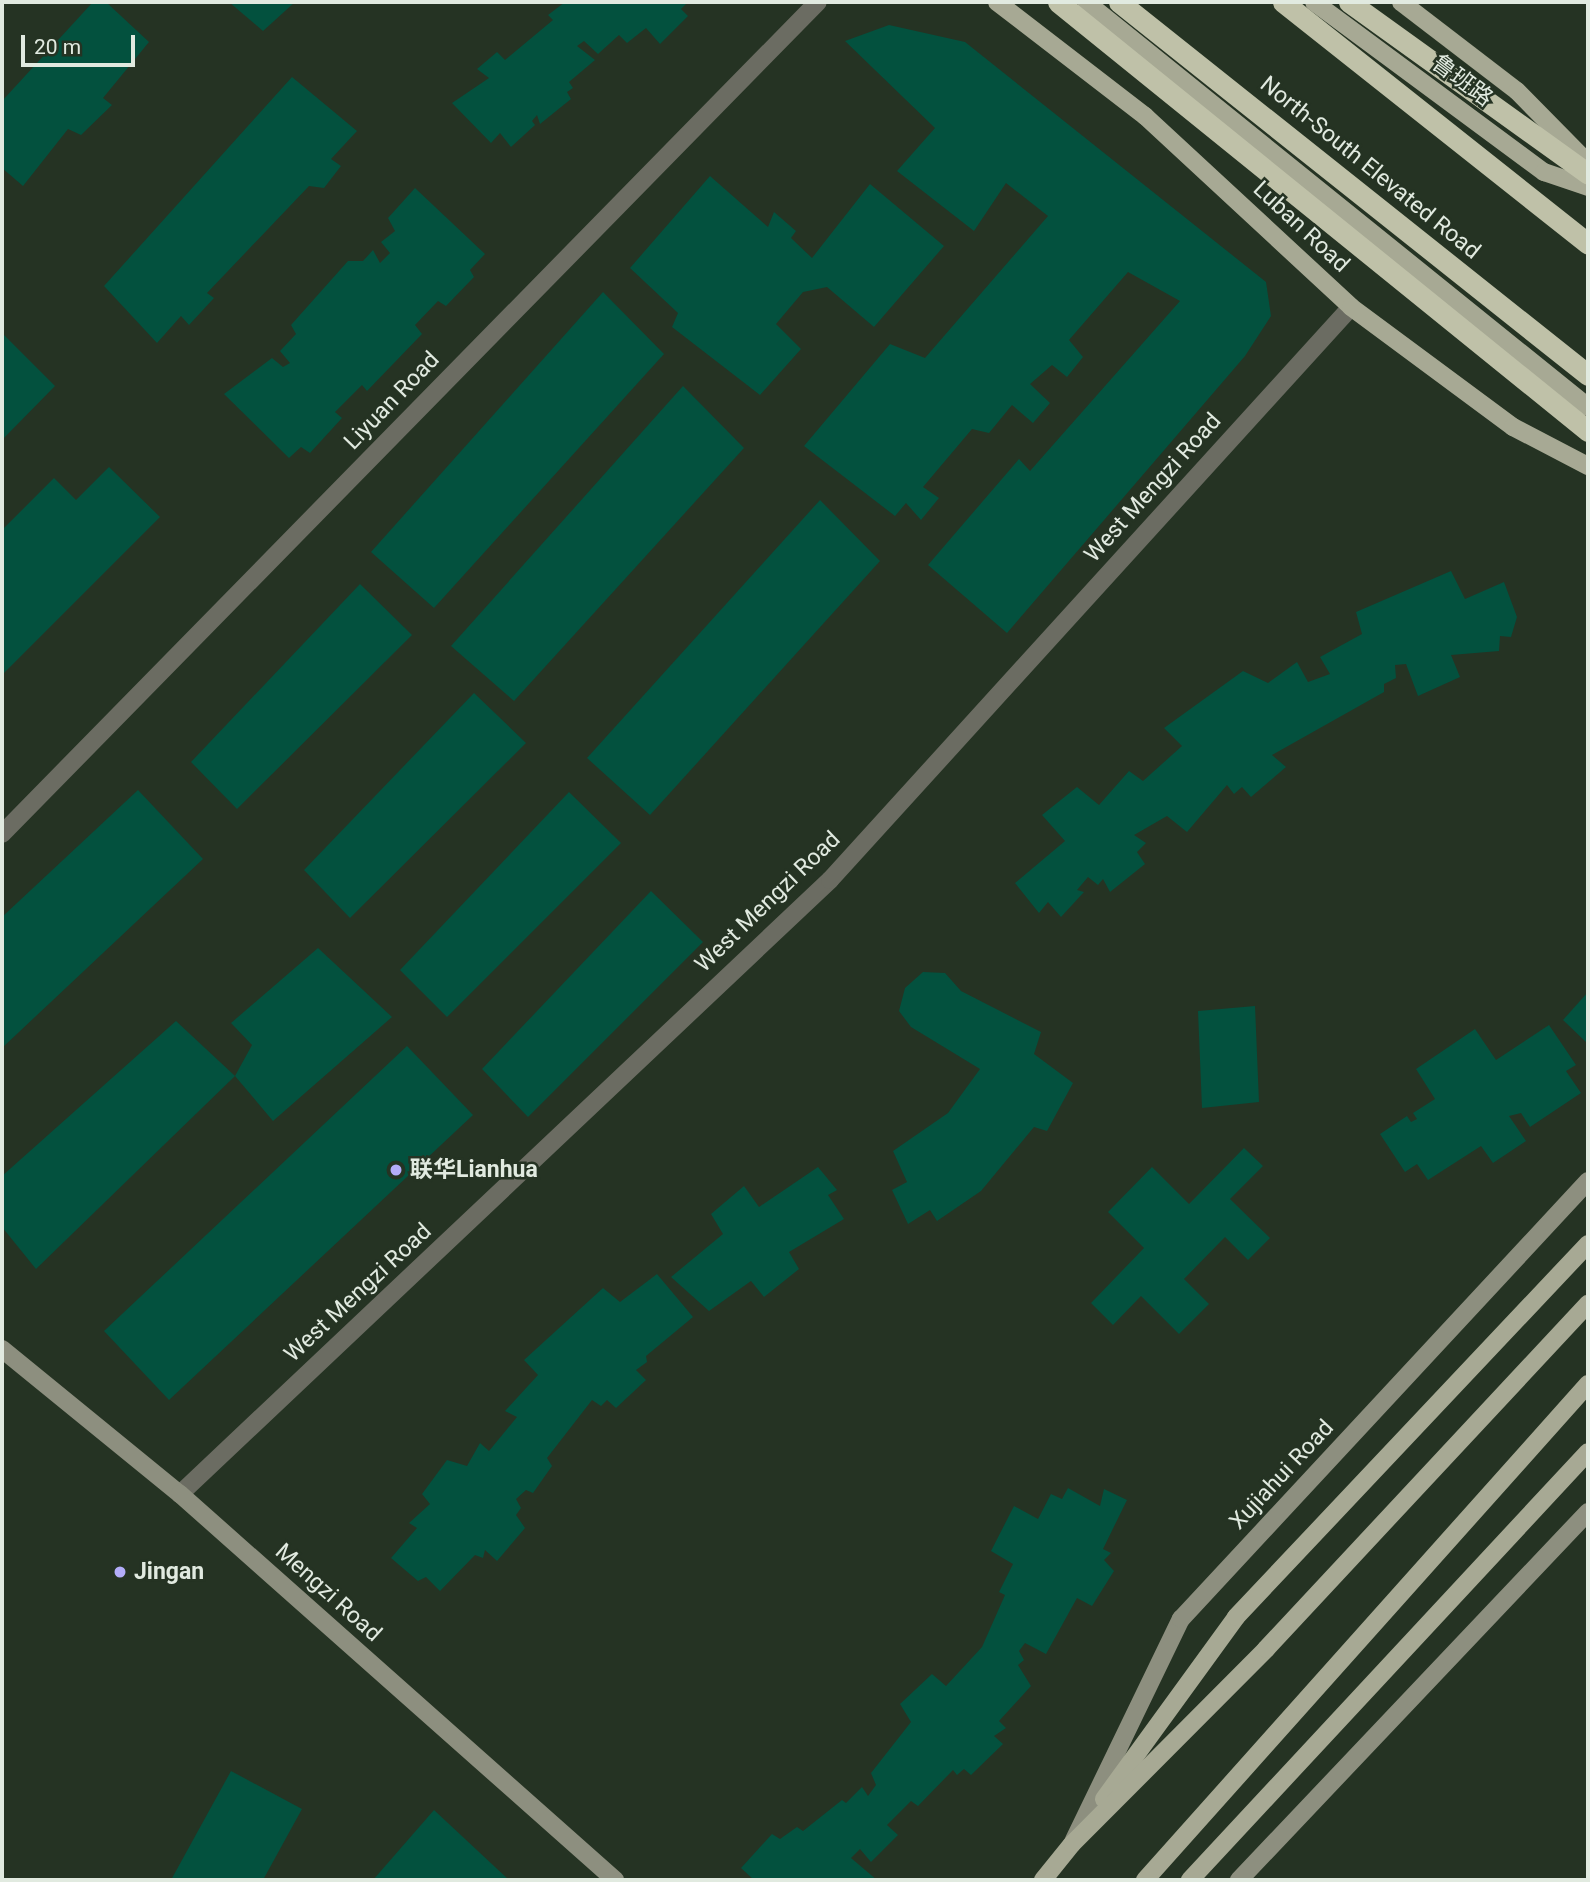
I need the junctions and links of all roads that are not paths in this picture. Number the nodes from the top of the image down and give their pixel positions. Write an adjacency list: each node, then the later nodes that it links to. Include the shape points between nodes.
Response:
1 (818, 2): 19 (street, Liyuan Road)
2 (997, 2): 14 (main road, Luban Road, via 1146,116)
3 (1058, 2): 17 (highway)
4 (1086, 2): 16 (main road, Luban Road)
5 (1119, 2): 15 (highway, North-South Elevated Road)
6 (1283, 2): 13 (highway)
7 (1314, 2): 12 (main road, 鲁班路, via 1544,172)
8 (1401, 2): 10 (main road, via 1517,91)
9 (1354, 5): 11 (highway)
10 (1588, 163)
11 (1588, 174)
12 (1588, 187)
13 (1588, 244)
14 (1351, 307): 18 (main road, Luban Road, via 1513,427); 26 (street, West Mengzi Road, via 830,880)
15 (1588, 375)
16 (1588, 407)
17 (1588, 431)
18 (1588, 466)
19 (2, 834)
20 (1588, 1181): 28 (main road, Xujiahui Road, via 1181,1619)
21 (1588, 1244): 28 (main road, via 1236,1617)
22 (1588, 1304): 28 (main road, Xujiahui Road, via 1266,1649)
23 (2, 1349): 26 (main road, Mengzi Road)
24 (1588, 1384): 31 (main road)
25 (1588, 1452): 32 (main road)
26 (180, 1494): 29 (main road, Mengzi Road)
27 (1588, 1513): 33 (main road)
28 (1072, 1844): 30 (main road, Xujiahui Road)
29 (615, 1880)
30 (1042, 1880)
31 (1145, 1880)
32 (1190, 1880)
33 (1239, 1880)

